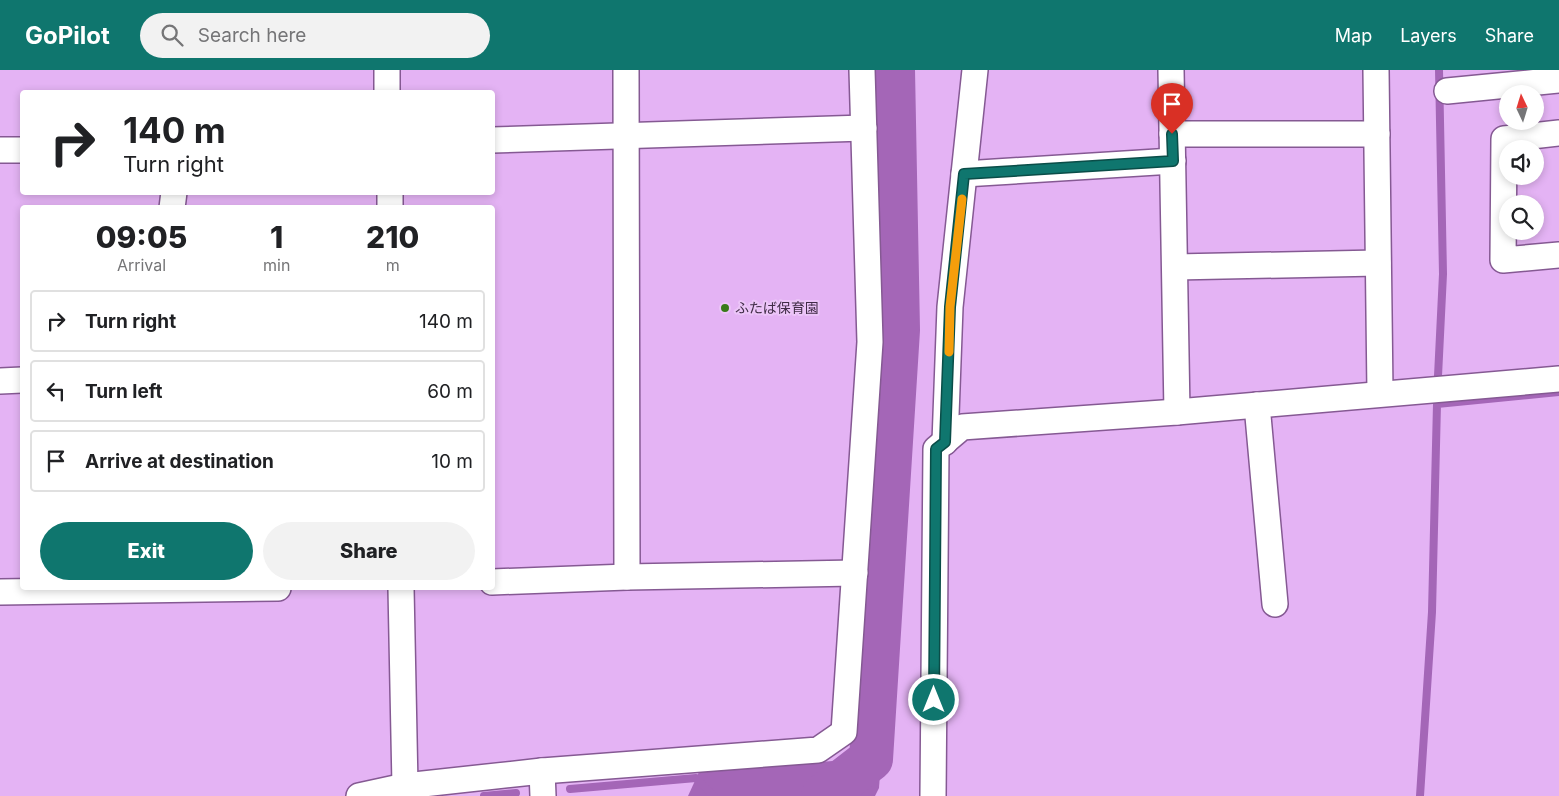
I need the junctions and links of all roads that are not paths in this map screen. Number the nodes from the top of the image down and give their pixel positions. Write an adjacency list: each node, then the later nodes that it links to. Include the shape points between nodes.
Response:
1 (387, 70): 8 (street)
2 (626, 70): 14 (street)
3 (862, 70): 10 (street)
4 (975, 70): 19 (street)
5 (1171, 70): 12 (street)
6 (1376, 70): 13 (street)
7 (1559, 80): 9 (street)
8 (387, 90)
9 (1447, 91)
10 (864, 128): 14 (street); 30 (street, via 870,342)
11 (1559, 133): 20 (street, via 1504,138 1504,260)
12 (1172, 134): 13 (street); 18 (street)
13 (1377, 134): 21 (street)
14 (627, 136): 15 (street); 31 (street)
15 (495, 140)
16 (0, 150): 17 (street)
17 (20, 150)
18 (1173, 161): 19 (street); 22 (street)
19 (964, 174): 29 (street, via 950,307)
20 (1559, 255)
21 (1378, 262): 22 (street); 26 (street)
22 (1175, 267): 28 (street)
23 (1559, 379): 26 (street)
24 (20, 380): 25 (street)
25 (0, 381)
26 (1380, 393): 27 (street)
27 (1257, 405): 28 (street); 36 (street)
28 (1177, 412): 29 (street, via 962,427)
29 (945, 442): 41 (street, via 936,449)
30 (855, 573): 31 (street); 37 (street, via 844,732 818,750)
31 (627, 577): 32 (street)
32 (495, 582)
33 (118, 590): 35 (street)
34 (401, 590): 38 (street)
35 (1, 597)
36 (1274, 604)
37 (542, 771): 38 (street); 40 (street)
38 (406, 786): 39 (street)
39 (359, 796)
40 (544, 796)
41 (933, 796)

